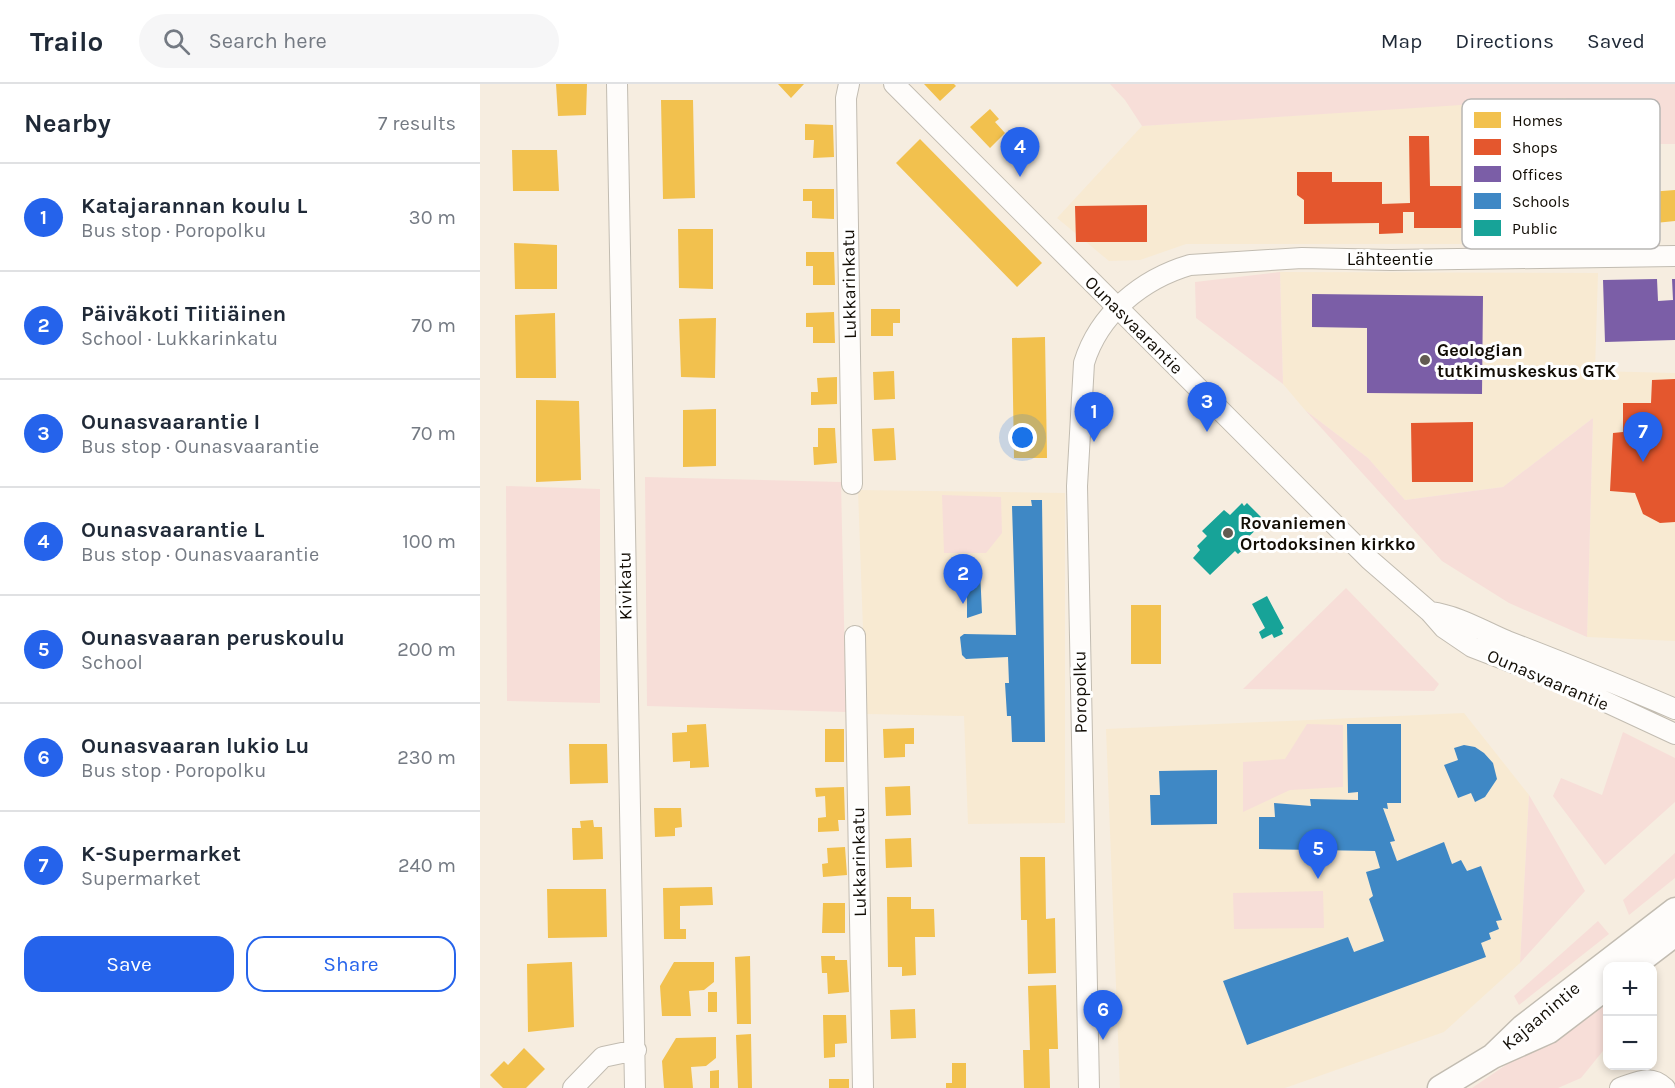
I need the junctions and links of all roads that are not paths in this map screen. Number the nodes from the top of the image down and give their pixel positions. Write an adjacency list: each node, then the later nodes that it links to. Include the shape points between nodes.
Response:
1 (617, 84): 15 (street, Kivikatu)
2 (849, 84): 6 (street, Lukkarinkatu, via 846,98)
3 (894, 84): 5 (street, Ounasvaarantie)
4 (1675, 256): 5 (street, Lähteentie, via 1302,258 1190,265 1141,286)
5 (1119, 308): 7 (street, Ounasvaarantie, via 1370,560); 21 (street, Poropolku, via 1089,347 1084,363 1077,484)
6 (852, 484)
7 (1430, 612): 9 (street, Ounasvaarantie, via 1463,619); 10 (street, Ounasvaarantie, via 1456,638 1476,649 1563,682)
8 (855, 636): 20 (street, Lukkarinkatu)
9 (1675, 709)
10 (1675, 734)
11 (1675, 910): 16 (main road, Kajaanintie, via 1523,1027)
12 (1675, 934): 13 (main road)
13 (1638, 962)
14 (1603, 990): 16 (main road, Kajaanintie, via 1549,1031)
15 (636, 1050): 18 (street, via 603,1057); 19 (street, Kivikatu)
16 (1493, 1056): 22 (main road, Kajaanintie)
17 (1661, 1084): 23 (street, via 1646,1079)
18 (573, 1088)
19 (635, 1088)
20 (863, 1088)
21 (1089, 1088)
22 (1440, 1088)
23 (1620, 1088)

